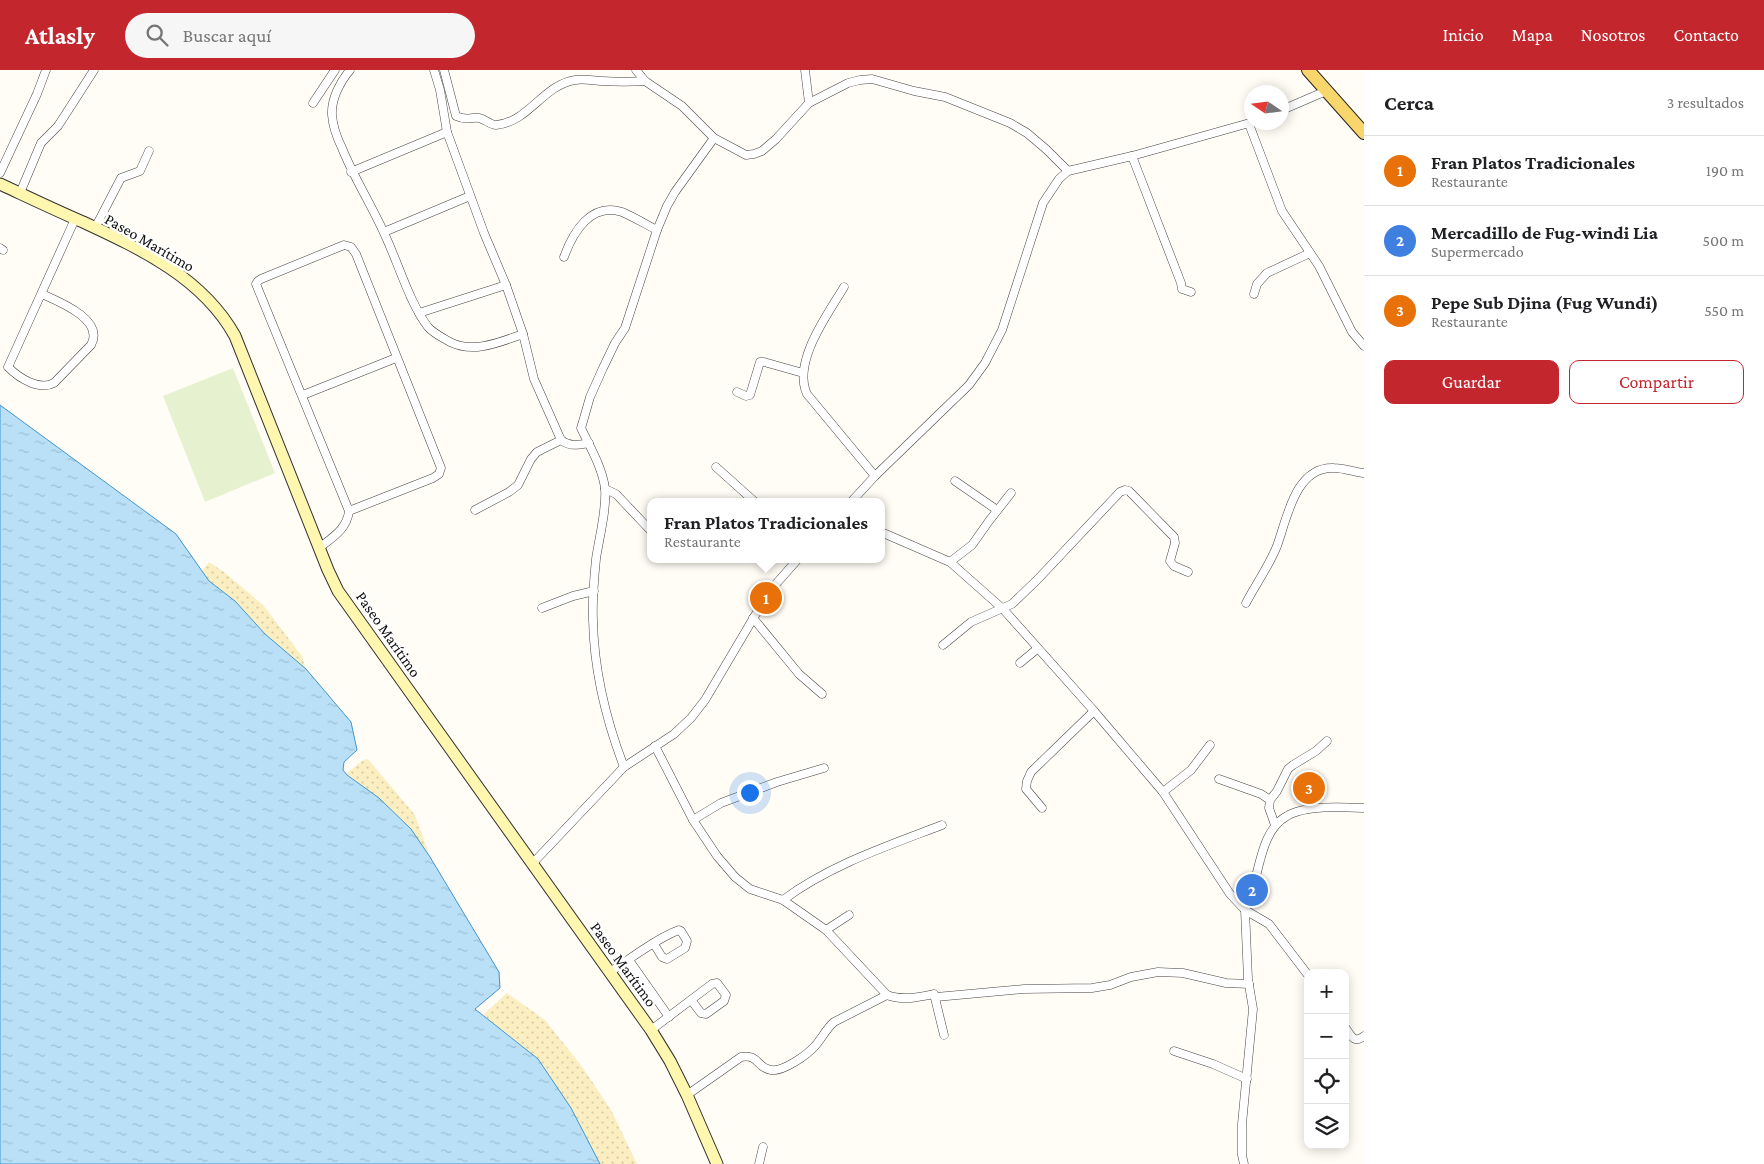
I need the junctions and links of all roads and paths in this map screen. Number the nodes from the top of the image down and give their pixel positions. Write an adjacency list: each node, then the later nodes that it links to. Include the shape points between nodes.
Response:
1 (46, 70): 26 (street)
2 (94, 70): 28 (street, via 58,126 41,143)
3 (335, 70): 14 (street)
4 (350, 70): 24 (street, via 336,95 332,113)
5 (434, 70): 20 (street)
6 (444, 70): 12 (street, via 456,116 469,120 479,118 495,125 514,120 560,85 576,80)
7 (636, 70): 12 (street)
8 (805, 70): 15 (street)
9 (863, 70): 11 (street)
10 (1308, 70): 13 (main road)
11 (860, 80): 15 (street); 25 (street, via 878,80 944,97 1010,123 1027,133)
12 (645, 81): 21 (street, via 682,106)
13 (1326, 91): 16 (street); 18 (main road)
14 (314, 103)
15 (809, 103): 21 (street, via 776,140 754,154 746,155)
16 (1289, 107)
17 (1244, 125): 23 (street)
18 (1362, 128)
19 (1253, 130): 34 (street, via 1278,202)
20 (447, 132): 24 (street); 29 (street)
21 (714, 138): 32 (street, via 674,192)
22 (149, 151): 31 (street, via 140,171 121,178)
23 (1132, 156): 25 (street); 38 (street, via 1182,289)
24 (352, 172): 33 (street)
25 (1068, 172): 52 (street, via 1058,179 1043,203 1002,330 985,363 969,385)
26 (0, 173)
27 (0, 184): 28 (main road, Paseo Marítimo)
28 (20, 193): 30 (main road, Paseo Marítimo)
29 (470, 196): 33 (street); 36 (street)
30 (75, 219): 31 (main road, Paseo Marítimo); 39 (street)
31 (96, 228): 63 (main road, Paseo Marítimo, via 161,263 195,287 222,314 235,336)
32 (657, 230): 35 (street, via 621,212 597,212 580,226); 49 (street, via 625,328 603,368 581,428)
33 (384, 232): 41 (street)
34 (1310, 253): 40 (street, via 1267,273 1257,284); 43 (street, via 1352,332)
35 (564, 256)
36 (506, 285): 41 (street); 42 (street)
37 (844, 287): 45 (street, via 814,337)
38 (1191, 292)
39 (42, 294): 39 (street, via 82,315 93,328 94,339 48,387 23,378 8,367)
40 (1254, 294)
41 (419, 313): 42 (street, via 429,329 451,343 468,347 490,346)
42 (523, 334): 48 (street, via 534,379)
43 (1364, 346)
44 (396, 358): 47 (street); 47 (street, via 356,254 351,247 337,246 256,284); 60 (street, via 441,468 433,478)
45 (803, 373): 46 (street, via 760,362 750,395); 52 (street, via 807,394)
46 (737, 392)
47 (302, 395): 60 (street)
48 (561, 440): 49 (street, via 573,446); 58 (street, via 530,459 518,485)
49 (589, 443): 54 (street)
50 (716, 467): 56 (street)
51 (1364, 473): 68 (street, via 1326,468 1307,479 1293,498 1272,559)
52 (875, 476): 57 (street)
53 (955, 481): 59 (street)
54 (605, 489): 61 (street, via 616,494); 67 (street)
55 (1011, 493): 59 (street)
56 (751, 498)
57 (855, 498)
58 (475, 510)
59 (998, 510): 64 (street, via 972,545)
60 (350, 511): 63 (street, via 340,532)
61 (647, 527)
62 (885, 534): 64 (street)
63 (319, 548): 90 (main road, Paseo Marítimo, via 338,591)
64 (950, 562): 70 (street)
65 (794, 563): 71 (street)
66 (1188, 572): 70 (street, via 1170,562 1174,537 1125,490 1038,580)
67 (594, 592): 69 (street); 80 (street, via 599,686)
68 (1246, 603)
69 (542, 608)
70 (1003, 609): 72 (street, via 971,622); 73 (street)
71 (753, 618): 75 (street, via 799,674); 79 (street, via 705,700 674,734)
72 (943, 644)
73 (1037, 648): 74 (street); 76 (street)
74 (1020, 664)
75 (822, 694)
76 (1094, 711): 83 (street); 85 (street, via 1031,772 1026,789)
77 (1328, 741): 84 (street, via 1292,765)
78 (1210, 745): 83 (street, via 1191,770)
79 (656, 746): 80 (street); 87 (street)
80 (624, 767): 90 (street)
81 (824, 768): 87 (street, via 721,803)
82 (1219, 779): 84 (street)
83 (1163, 792): 92 (street, via 1230,894)
84 (1270, 800): 89 (street, via 1269,808)
85 (1042, 808)
86 (1364, 808): 89 (street, via 1300,811)
87 (693, 820): 91 (street, via 735,877 750,889)
88 (942, 825): 91 (street, via 843,865)
89 (1275, 825): 92 (street, via 1264,846)
90 (532, 864): 98 (main road, Paseo Marítimo)
91 (783, 900): 94 (street)
92 (1245, 910): 97 (street, via 1268,924); 99 (street)
93 (849, 915): 94 (street)
94 (826, 930): 100 (street)
95 (654, 944): 96 (street)
96 (629, 960): 98 (street); 103 (street)
97 (1304, 970)
98 (610, 972): 104 (main road, Paseo Marítimo)
99 (1249, 984): 101 (street, via 1158,972 1092,988 1024,989); 109 (street, via 1253,1010)
100 (887, 995): 101 (street, via 914,998 934,994); 110 (street, via 834,1022 815,1046 781,1069 771,1070 749,1055 741,1056)
101 (936, 998): 106 (street)
102 (691, 1000): 102 (street, via 715,983 726,995 724,1001 706,1014 701,1013); 103 (street)
103 (669, 1017): 104 (street)
104 (651, 1030): 110 (main road, Paseo Marítimo)
105 (1349, 1033): 107 (street, via 1356,1040)
106 (944, 1035)
107 (1364, 1036)
108 (1174, 1051): 109 (street)
109 (1247, 1080): 114 (street, via 1242,1124)
110 (687, 1094): 112 (main road, Paseo Marítimo)
111 (763, 1148): 113 (street)
112 (717, 1164)
113 (759, 1164)
114 (1244, 1164)

